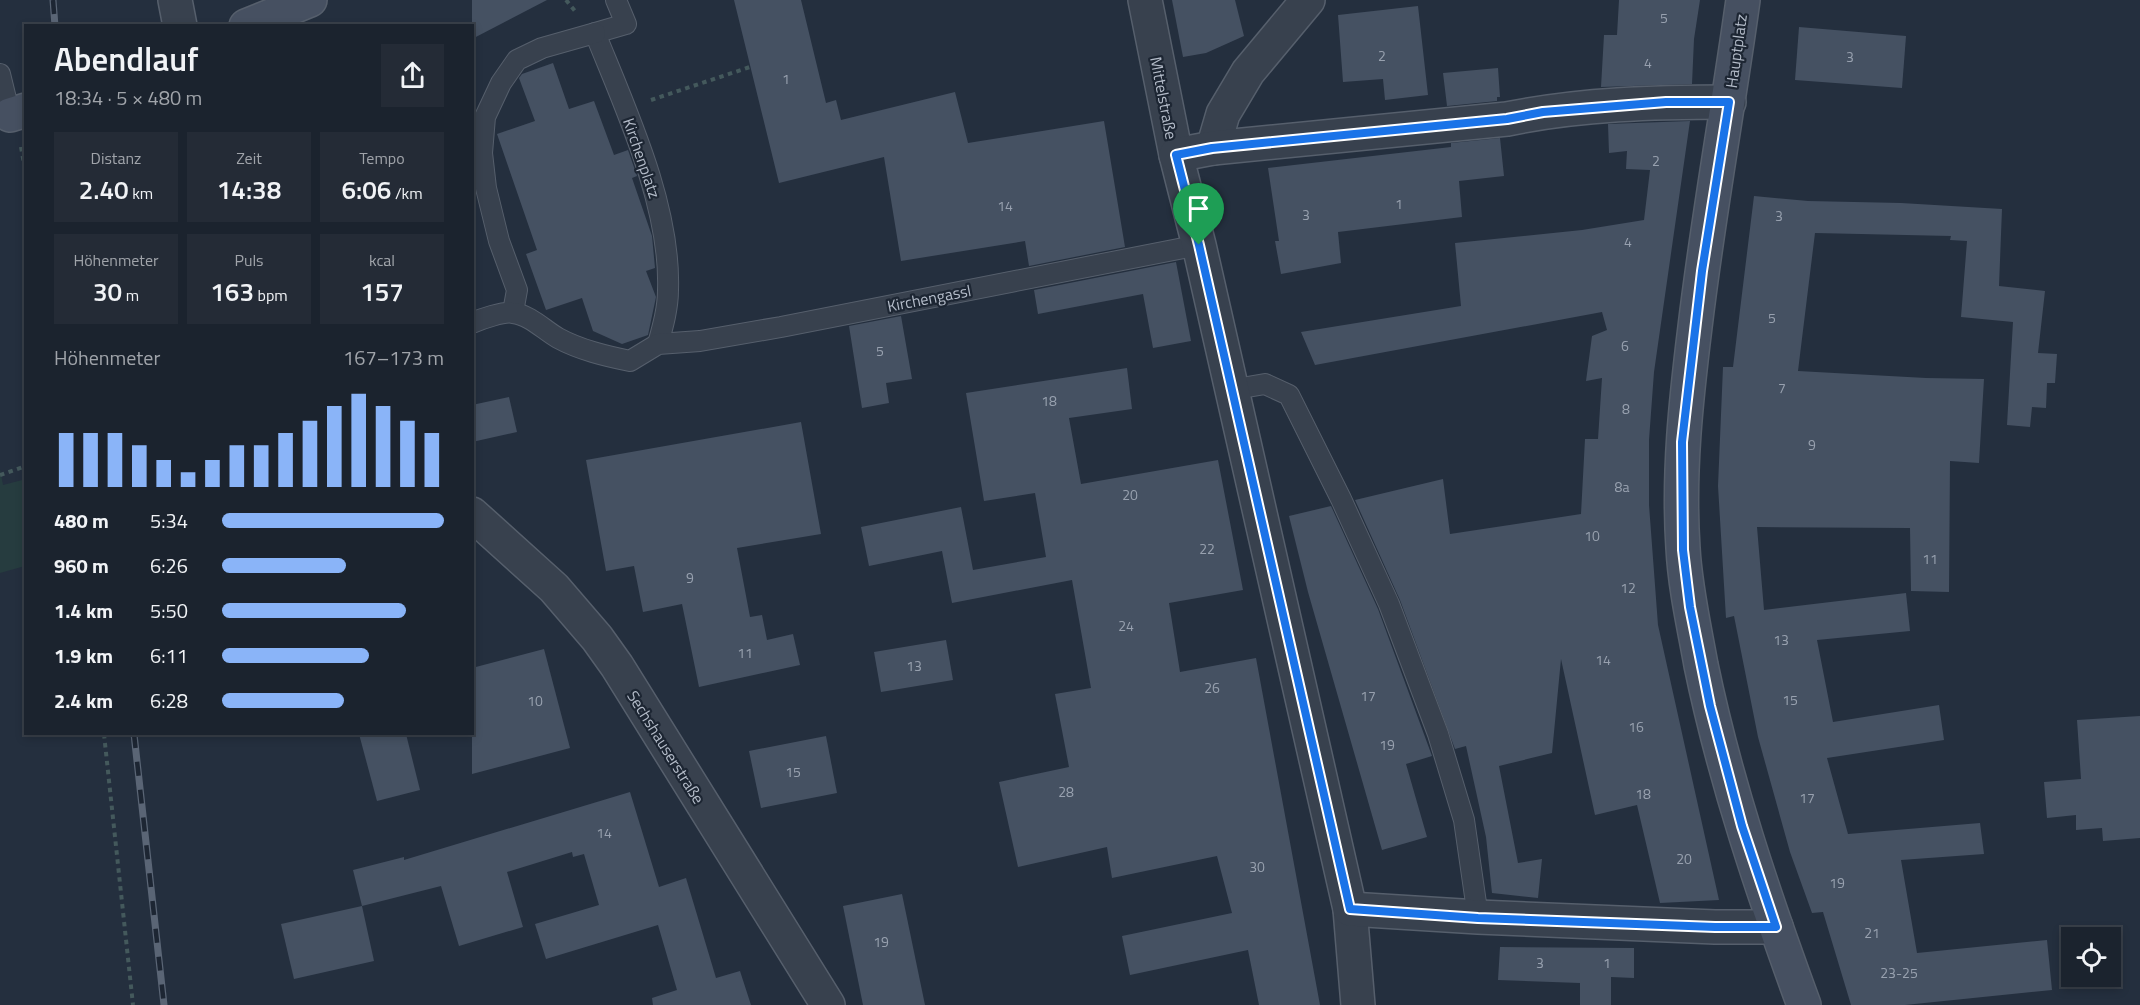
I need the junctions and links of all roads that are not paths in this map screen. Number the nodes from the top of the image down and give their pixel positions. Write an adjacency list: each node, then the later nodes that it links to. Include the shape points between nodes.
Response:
1 (174, 0): 7 (street)
2 (310, 0): 8 (main road)
3 (616, 0): 9 (lane, via 626,24)
4 (1145, 0): 14 (street, Mittelstraße)
5 (1308, 0): 13 (street, via 1248,72 1223,114)
6 (1743, 0): 11 (main road, Hauptplatz)
7 (180, 24)
8 (251, 24)
9 (595, 33): 16 (lane, via 542,48 518,60 501,83 485,117 482,153 486,188 517,290); 18 (lane, Kirchenplatz, via 657,197 668,289)
10 (0, 74): 12 (lane)
11 (1729, 102): 13 (street, via 1666,102 1543,112 1507,119); 23 (main road, Hauptplatz, via 1702,271 1684,421 1683,550 1710,706 1742,826)
12 (12, 114)
13 (1212, 148): 14 (street)
14 (1176, 155): 15 (street, Mittelstraße)
15 (1199, 245): 18 (lane, Kirchengassl, via 780,327); 19 (street, Mittelstraße)
16 (513, 312): 17 (lane); 18 (lane, via 559,339 602,355 630,361)
17 (474, 322)
18 (658, 344)
19 (1230, 390): 21 (street, Mittelstraße); 22 (lane, via 1265,384 1289,395 1346,509 1389,604 1438,734 1464,820)
20 (474, 516): 24 (street, Sechshauserstraße, via 554,588 597,638)
21 (1350, 909): 22 (street); 25 (street, Mittelstraße)
22 (1478, 918): 23 (street)
23 (1776, 927): 26 (main road, Hauptplatz)
24 (828, 1005)
25 (1358, 1005)
26 (1804, 1005)

